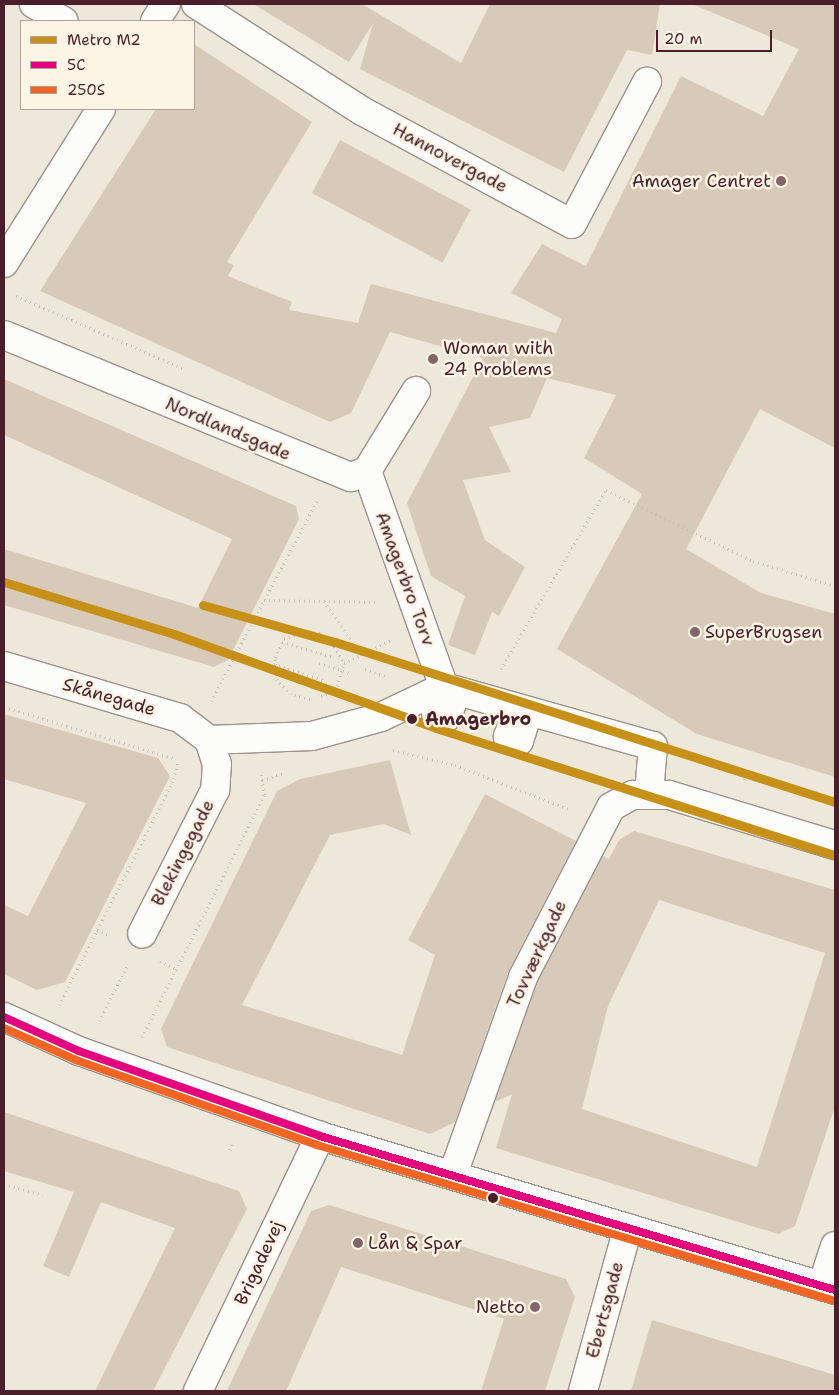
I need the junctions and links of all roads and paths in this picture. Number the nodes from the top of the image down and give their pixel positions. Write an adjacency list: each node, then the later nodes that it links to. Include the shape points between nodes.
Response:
1 (34, 4): 4 (street)
2 (166, 4): 5 (street)
3 (196, 4): 6 (street, Hannovergade, via 362,111 572,224)
4 (61, 20)
5 (156, 20)
6 (647, 82)
7 (99, 110): 8 (street)
8 (4, 263)
9 (4, 335): 11 (street, Nordlandsgade, via 332,472 351,477)
10 (416, 391): 11 (street)
11 (367, 471): 16 (street, Amagerbro Torv)
12 (323, 491): 14 (path)
13 (835, 586): 31 (path, via 753,560 606,490)
14 (264, 600): 15 (path); 32 (path)
15 (324, 601): 16 (path); 18 (path)
16 (416, 614): 18 (path); 28 (street, Amagerbro Torv)
17 (282, 642): 19 (path); 21 (path, via 304,630 320,633 332,642); 22 (path)
18 (362, 655): 21 (path)
19 (333, 657)
20 (319, 663): 24 (path)
21 (344, 663): 24 (path)
22 (274, 664): 26 (path); 30 (path, via 280,685)
23 (4, 666): 35 (street, Skånegade, via 180,718)
24 (342, 671): 25 (path); 27 (path)
25 (352, 674)
26 (326, 681)
27 (336, 689): 29 (path); 34 (path)
28 (444, 689): 31 (street); 34 (street)
29 (321, 696)
30 (301, 698)
31 (484, 698): 36 (street)
32 (210, 704)
33 (4, 707): 39 (path)
34 (350, 726): 35 (street, via 312,736)
35 (209, 740): 46 (street, Blekingegade, via 217,764 214,790)
36 (653, 746): 42 (path, via 746,774); 43 (street)
37 (385, 748): 44 (path, via 455,765)
38 (182, 754): 39 (path)
39 (179, 760): 47 (path, via 174,779)
40 (291, 771): 41 (path)
41 (262, 780)
42 (743, 787)
43 (649, 793): 45 (street, via 669,795); 51 (street, Tovværkgade, via 618,802 606,812 523,977)
44 (581, 814)
45 (835, 845)
46 (142, 934): 49 (path)
47 (59, 1005)
48 (4, 1017): 50 (street, via 79,1051)
49 (98, 1024)
50 (320, 1136): 51 (street); 57 (street, Brigadevej)
51 (453, 1174): 54 (street)
52 (4, 1184): 53 (path)
53 (42, 1196)
54 (628, 1228): 56 (street); 58 (street, Ebertsgade)
55 (835, 1246): 56 (street)
56 (829, 1288)
57 (198, 1391)
58 (583, 1391)

